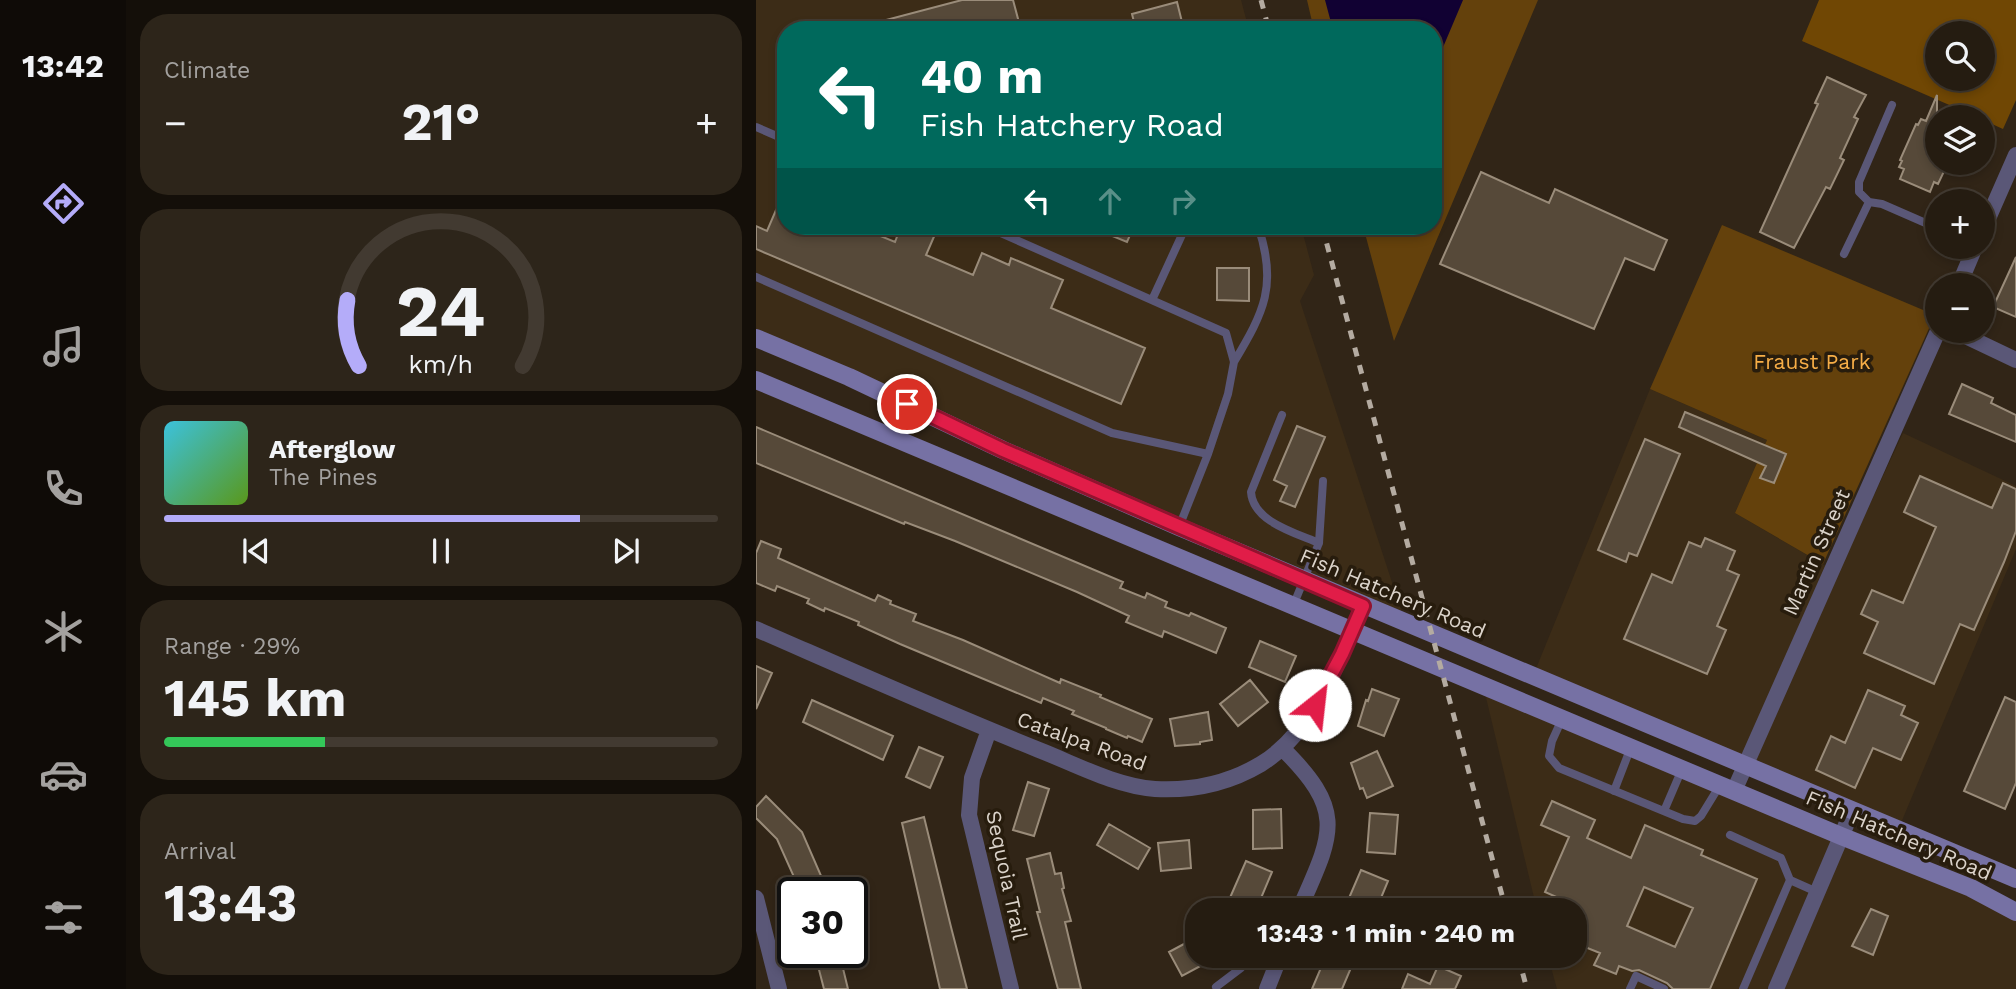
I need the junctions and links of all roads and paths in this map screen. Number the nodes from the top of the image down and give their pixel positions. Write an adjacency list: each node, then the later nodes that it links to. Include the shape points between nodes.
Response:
1 (1892, 105): 5 (lane, via 1859,182 1859,192)
2 (756, 127): 3 (lane)
3 (777, 136)
4 (2016, 155): 6 (street)
5 (1869, 202): 7 (lane); 11 (lane)
6 (1995, 203)
7 (1925, 224)
8 (1005, 235): 13 (lane)
9 (1182, 235): 13 (lane)
10 (1260, 235): 18 (lane, via 1269,274 1266,298 1259,320)
11 (1843, 254)
12 (756, 277): 21 (lane, via 1112,433)
13 (1152, 300): 18 (lane, via 1226,333)
14 (756, 338): 23 (main road, Fish Hatchery Road)
15 (1933, 343): 34 (street, Martin Street)
16 (1980, 343): 17 (street)
17 (2016, 360)
18 (1234, 362): 21 (lane)
19 (756, 380): 26 (main road, Fish Hatchery Road)
20 (1282, 415): 24 (lane, via 1251,492 1252,501 1274,522)
21 (1209, 454): 23 (lane)
22 (1323, 481): 24 (lane)
23 (1179, 527): 25 (main road, Fish Hatchery Road)
24 (1319, 543): 25 (lane)
25 (1304, 580): 26 (lane); 27 (main road, Fish Hatchery Road)
26 (1293, 606): 29 (main road, Fish Hatchery Road)
27 (1363, 606): 29 (street, Catalpa Road); 34 (main road, Fish Hatchery Road)
28 (756, 629): 31 (street, Catalpa Road)
29 (1352, 630): 30 (main road, Fish Hatchery Road); 33 (street, Catalpa Road, via 1312,710)
30 (1562, 719): 32 (main road, Fish Hatchery Road); 37 (lane, via 1549,756 1559,768)
31 (989, 730): 33 (street, Catalpa Road, via 1114,779 1152,789 1190,789 1228,780); 52 (street, Sequoia Trail, via 972,778 969,815)
32 (1631, 747): 35 (main road, Fish Hatchery Road); 37 (lane)
33 (1282, 748): 46 (street, via 1303,768 1327,808 1321,859)
34 (1745, 765): 36 (street, Martin Street); 39 (main road, Fish Hatchery Road)
35 (1682, 769): 36 (main road, Fish Hatchery Road); 38 (lane)
36 (1727, 788): 38 (lane, via 1695,821); 41 (main road, Fish Hatchery Road)
37 (1614, 791): 38 (lane)
38 (1664, 811)
39 (1852, 811): 41 (street); 42 (main road, Fish Hatchery Road)
40 (1730, 835): 43 (lane, via 1781,858)
41 (1840, 836): 44 (street); 47 (main road, Fish Hatchery Road, via 1971,888)
42 (2016, 879)
43 (1790, 880): 44 (lane); 56 (lane)
44 (1817, 892): 57 (street)
45 (756, 898): 51 (street)
46 (1304, 898)
47 (2016, 912)
48 (1241, 968): 50 (lane)
49 (1275, 968): 53 (street)
50 (1217, 988)
51 (779, 989)
52 (1011, 989)
53 (1266, 989)
54 (1630, 989): 55 (lane, via 1636,976)
55 (1664, 989)
56 (1743, 989)
57 (1776, 989)

